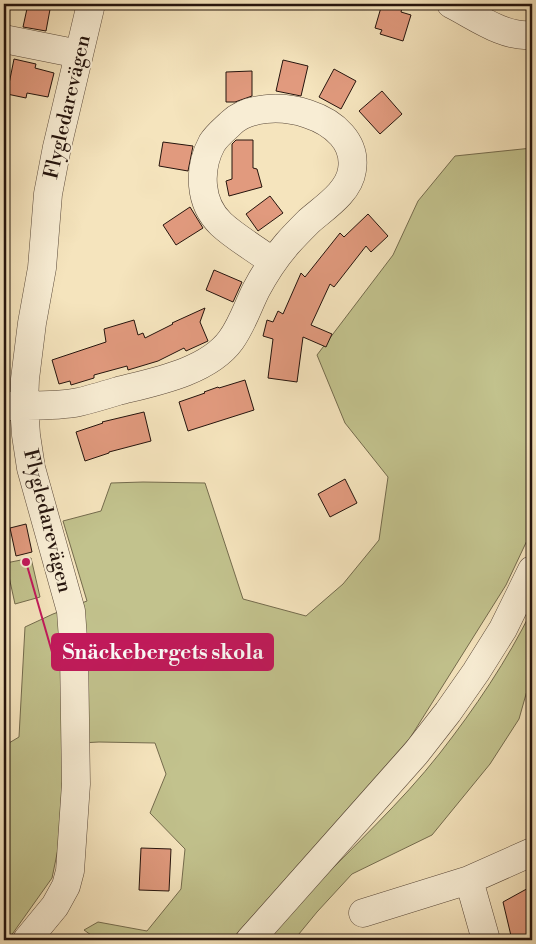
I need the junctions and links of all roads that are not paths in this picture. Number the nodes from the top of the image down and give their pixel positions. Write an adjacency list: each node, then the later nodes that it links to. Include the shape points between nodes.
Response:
1 (91, 4): 5 (street, Flygledarevägen)
2 (451, 4): 3 (street, via 498,28)
3 (532, 35)
4 (4, 39): 5 (street)
5 (80, 54): 7 (street, Flygledarevägen, via 48,194 42,268 25,380)
6 (273, 262): 6 (street, via 222,224 211,211 203,183 204,163 212,143 237,118 260,110 286,108 316,117 336,128 348,142 352,171 334,200 308,222); 7 (street, via 232,339 220,353 196,368 79,402)
7 (14, 406): 12 (street, Flygledarevägen, via 26,435 31,468 71,611 74,653 76,784 70,871 55,906)
8 (532, 570): 13 (street, via 503,629 442,720)
9 (532, 852): 10 (street)
10 (469, 880): 11 (street); 14 (street)
11 (363, 913)
12 (27, 940)
13 (250, 940)
14 (486, 940)

